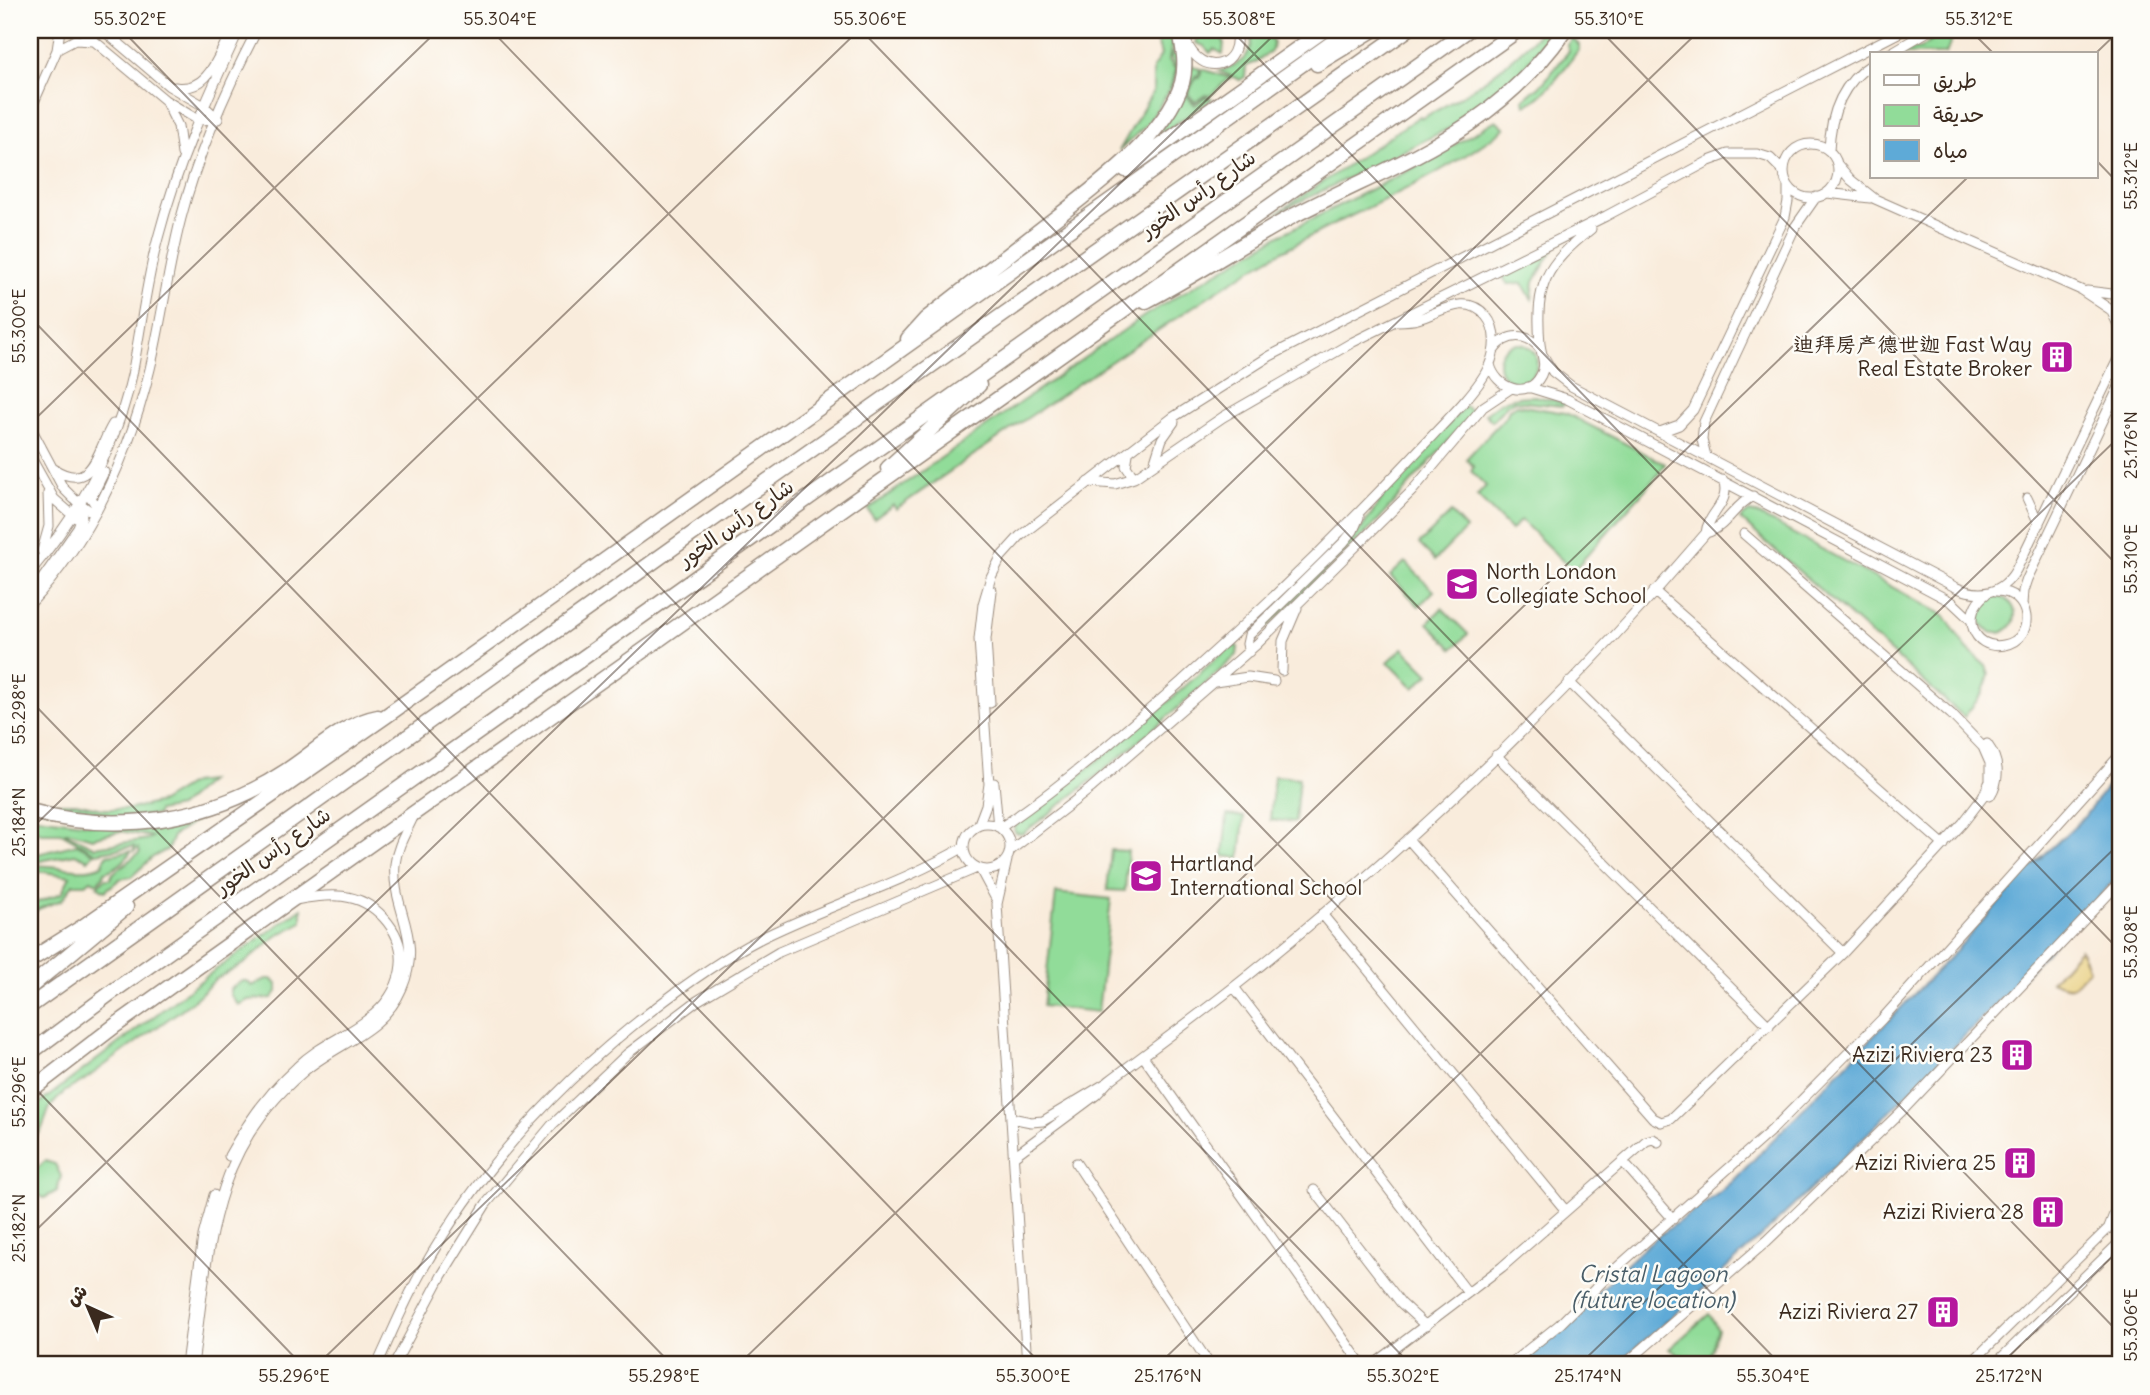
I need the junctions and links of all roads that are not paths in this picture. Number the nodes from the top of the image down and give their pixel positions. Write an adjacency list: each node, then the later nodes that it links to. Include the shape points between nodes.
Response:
1 (60, 30): 19 (street)
2 (80, 30): 18 (street)
3 (103, 30): 22 (street)
4 (232, 30): 22 (street, via 204,79 195,86)
5 (239, 30): 24 (street)
6 (257, 30): 26 (street)
7 (1181, 30): 8 (street, via 1192,55 1212,65 1233,52); 37 (highway, via 1184,72 1168,112 1135,150)
8 (1235, 30)
9 (1324, 30): 37 (highway)
10 (1350, 30): 28 (highway)
11 (1373, 30): 28 (highway)
12 (1406, 30): 120 (highway, شارع رأس الخور)
13 (1468, 30): 45 (highway, شارع رأس الخور)
14 (1518, 30): 42 (highway)
15 (1565, 30): 42 (highway, via 1519,85 1460,132 1259,234 1147,301)
16 (1903, 30): 55 (street, via 1313,333)
17 (1930, 30): 20 (street)
18 (95, 42): 19 (street, via 75,40); 23 (street)
19 (57, 50): 25 (street)
20 (1892, 52)
21 (1870, 66): 29 (street, via 1854,78 1839,100)
22 (169, 86): 24 (street)
23 (165, 100): 27 (street); 30 (street, via 178,126)
24 (204, 106): 26 (street); 27 (street)
25 (30, 111)
26 (218, 118): 27 (street); 71 (street, via 182,216 136,422)
27 (198, 120): 30 (street)
28 (1212, 128): 46 (highway)
29 (1829, 151): 31 (street); 32 (street, via 1814,144 1797,148 1786,160)
30 (182, 158): 51 (street, via 156,243)
31 (1837, 164): 34 (street, via 1835,183); 36 (street)
32 (1784, 172): 33 (street); 38 (street, via 1764,156 1728,155)
33 (1788, 186): 35 (street, via 1804,197); 58 (street, via 1785,217 1693,410 1679,425)
34 (1827, 193): 35 (street); 36 (street)
35 (1816, 197): 61 (street, via 1795,227 1704,422)
36 (1875, 199): 39 (street)
37 (1069, 207): 46 (highway, via 926,319)
38 (1606, 216): 43 (street); 48 (street, via 1570,245 1548,273 1539,306)
39 (2081, 290): 40 (street); 44 (street, via 2105,305)
40 (2120, 295)
41 (2120, 308): 44 (street)
42 (1116, 313): 74 (highway)
43 (1397, 321): 47 (street, via 1450,307 1476,307 1488,318); 62 (street, via 1223,417)
44 (2119, 325)
45 (1029, 341): 74 (highway); 122 (highway, شارع رأس الخور)
46 (901, 350): 99 (highway)
47 (1494, 350): 48 (street, via 1517,336 1531,340); 50 (street)
48 (1542, 353): 53 (street, via 1541,375); 58 (street, via 1565,382)
49 (2120, 355): 76 (street)
50 (1490, 364): 54 (street, via 1496,380); 72 (street, via 1471,393)
51 (131, 377): 56 (street); 71 (street, via 123,426 91,498 93,503)
52 (2120, 385): 88 (street, via 2027,579)
53 (1528, 387): 54 (street); 65 (street, via 1567,399)
54 (1510, 389): 86 (street, via 1483,407 1412,491)
55 (1180, 413): 59 (street); 62 (street, via 1162,439)
56 (119, 418): 63 (street, via 85,474 69,477); 70 (street)
57 (30, 426): 63 (street)
58 (1660, 432): 61 (street)
59 (1129, 452): 64 (street, via 1126,466); 66 (street)
60 (30, 456): 67 (street)
61 (1706, 456): 84 (street, via 1955,587 1970,593)
62 (1154, 464): 64 (street)
63 (52, 468): 70 (street, via 63,488)
64 (1134, 478): 66 (street, via 1115,484)
65 (1723, 480): 68 (street); 78 (street, via 1725,499 1709,520)
66 (1089, 482): 80 (street, via 1027,529)
67 (47, 488): 75 (street); 81 (street, via 49,526)
68 (1753, 496): 78 (street); 89 (street, via 1952,602)
69 (2027, 498): 76 (street)
70 (79, 503): 73 (street); 75 (street); 77 (street)
71 (101, 503): 73 (street)
72 (1361, 512): 90 (street); 92 (street, via 1344,542)
73 (94, 514): 77 (street)
74 (835, 515): 103 (highway)
75 (70, 518): 77 (street); 81 (street)
76 (2039, 524): 84 (street, via 2013,575)
77 (82, 525): 85 (street); 87 (street, via 59,569)
78 (1706, 533): 83 (street)
79 (1744, 534): 107 (street, via 1983,747 1991,772 1983,797)
80 (1008, 551): 104 (street, via 991,577 980,619 989,784); 105 (street, via 992,591 986,639)
81 (38, 562): 82 (street)
82 (30, 572)
83 (1654, 591): 97 (street); 107 (street)
84 (1990, 592): 88 (street, via 2011,593); 89 (street, via 1975,605)
85 (30, 597)
86 (1299, 603): 93 (street); 95 (street, via 1283,641)
87 (30, 604)
88 (2022, 604): 89 (street, via 2024,630 2019,638 2002,646 1984,642)
89 (1971, 620)
90 (1242, 627): 91 (street); 92 (street)
91 (1233, 635): 94 (street); 105 (street, via 1149,710)
92 (1249, 635): 93 (street); 94 (street)
93 (1257, 644): 94 (street)
94 (1248, 652): 98 (street)
95 (1282, 671)
96 (1274, 681): 98 (street, via 1248,677)
97 (1569, 682): 100 (street); 116 (street)
98 (1213, 683): 109 (street)
99 (386, 716): 102 (highway, via 359,722 257,789 189,814 104,823); 110 (highway)
100 (1496, 755): 106 (street); 121 (street)
101 (2120, 755): 135 (street, via 1864,1038)
102 (30, 811)
103 (415, 813): 113 (highway); 141 (street, via 395,866 410,939 402,989 373,1027 315,1062 282,1091 235,1157 213,1222)
104 (978, 826): 105 (street); 108 (street)
105 (1000, 828): 109 (street, via 1007,836)
106 (1408, 839): 115 (street); 121 (street, via 1657,1121 1671,1119)
107 (1944, 845): 116 (street)
108 (964, 847): 111 (street, via 968,860); 142 (street, via 769,934 679,990 601,1053 531,1120 470,1196 423,1269)
109 (1009, 855): 111 (street, via 995,869); 114 (street)
110 (179, 860): 117 (highway); 118 (highway, via 162,881)
111 (979, 869): 114 (street); 143 (street, via 779,952 697,1000 627,1054 552,1125 486,1204)
112 (2120, 882): 149 (street, via 1906,1107 1767,1241)
113 (290, 901): 125 (highway); 140 (street, via 328,894 365,902 395,933 402,969 382,1007 297,1066 237,1141 208,1215)
114 (998, 904): 126 (street)
115 (1322, 915): 119 (street); 133 (street)
116 (1843, 953): 121 (street)
117 (30, 960)
118 (30, 987)
119 (1234, 987): 123 (street); 138 (street)
120 (30, 1006)
121 (1769, 1026)
122 (30, 1053)
123 (1143, 1056): 124 (street); 146 (street)
124 (1109, 1081): 126 (street, via 1043,1121); 128 (street)
125 (30, 1091)
126 (1011, 1118): 128 (street)
127 (1658, 1142): 129 (street, via 1648,1140)
128 (1014, 1156): 144 (street)
129 (1623, 1162): 133 (street); 135 (street)
130 (1076, 1163): 145 (street)
131 (1314, 1190): 139 (street, via 1401,1303)
132 (2120, 1199): 136 (street)
133 (1566, 1211): 138 (street)
134 (2120, 1217): 136 (street)
135 (1673, 1219): 148 (street)
136 (2108, 1230): 150 (street)
137 (2120, 1242): 151 (street)
138 (1468, 1293): 139 (street)
139 (1426, 1326): 147 (street)
140 (186, 1365)
141 (193, 1365)
142 (377, 1365)
143 (394, 1365)
144 (1027, 1365)
145 (1210, 1365)
146 (1362, 1365)
147 (1373, 1365)
148 (1509, 1365)
149 (1624, 1365)
150 (1969, 1365)
151 (1994, 1365)

